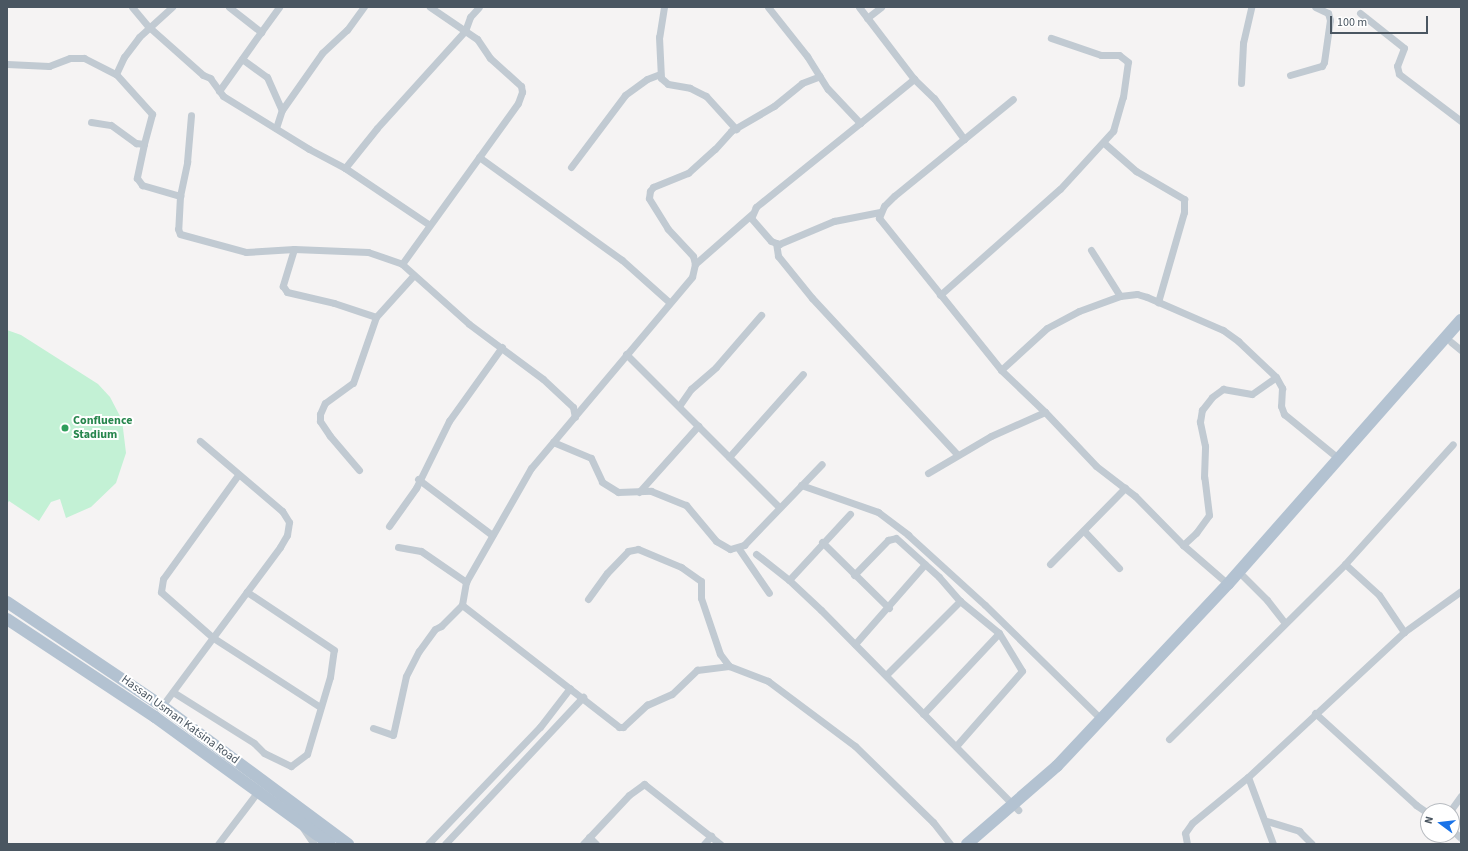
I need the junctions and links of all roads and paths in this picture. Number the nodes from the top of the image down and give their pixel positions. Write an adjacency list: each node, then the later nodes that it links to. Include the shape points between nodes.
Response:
1 (132, 7): 16 (street)
2 (172, 7): 16 (street)
3 (229, 7): 18 (street)
4 (279, 7): 18 (street)
5 (364, 7): 30 (street, via 347,30 322,53)
6 (430, 7): 17 (street)
7 (479, 7): 17 (street, via 470,18)
8 (664, 7): 23 (street, via 659,37)
9 (768, 7): 25 (street, via 788,30)
10 (859, 7): 15 (street)
11 (881, 7): 15 (street)
12 (1250, 7): 27 (street, via 1243,43)
13 (1316, 7): 24 (street, via 1328,13 1330,20 1324,62 1322,66)
14 (1360, 13): 32 (street, via 1404,48 1397,66 1399,74)
15 (867, 18): 26 (street)
16 (148, 27): 22 (street, via 124,57); 28 (street, via 203,75 210,78)
17 (466, 31): 40 (street, via 477,39 490,58 521,86 522,92 522,97); 42 (street, via 382,123)
18 (261, 32): 20 (street)
19 (1051, 38): 38 (street, via 1101,56 1119,55 1128,62 1123,97 1113,131)
20 (242, 59): 28 (street); 30 (street, via 267,77)
21 (7, 64): 22 (street, via 49,66 70,58 84,58)
22 (116, 74): 39 (street, via 152,114)
23 (660, 74): 36 (street, via 668,84 690,88 706,96); 41 (street, via 647,78 625,95)
24 (1290, 75)
25 (820, 76): 34 (street, via 828,89); 36 (street, via 802,83 774,106)
26 (914, 79): 34 (street); 37 (street, via 934,98)
27 (1240, 83)
28 (219, 91): 35 (street)
29 (1013, 99): 37 (street)
30 (282, 110): 35 (street)
31 (191, 115): 43 (street, via 187,162)
32 (1461, 121)
33 (91, 122): 39 (street, via 111,125 136,143)
34 (860, 123): 45 (street)
35 (276, 128): 42 (street)
36 (736, 129): 51 (street, via 688,173 652,187 650,191 649,198 668,229 693,256)
37 (964, 139): 44 (street, via 894,196)
38 (1104, 143): 53 (street, via 1060,189); 56 (street, via 1136,171 1184,199 1184,212)
39 (144, 144): 43 (street, via 137,178 142,185)
40 (479, 157): 46 (street); 55 (street, via 622,260)
41 (571, 167)
42 (346, 168): 46 (street)
43 (180, 196): 48 (street, via 180,234 246,252)
44 (880, 212): 47 (street, via 834,221 784,243); 53 (street, via 879,218)
45 (752, 214): 47 (street, via 752,222); 51 (street)
46 (428, 224): 50 (street)
47 (776, 243): 75 (street, via 778,256 812,298)
48 (294, 249): 50 (street, via 368,252); 58 (street, via 284,286 287,292 334,303)
49 (1091, 250): 54 (street)
50 (402, 264): 52 (street)
51 (695, 264): 55 (street, via 692,277)
52 (413, 276): 58 (street); 62 (street, via 469,324)
53 (940, 294): 65 (street)
54 (1120, 296): 56 (street, via 1136,294); 65 (street, via 1079,310 1047,328)
55 (668, 302): 64 (street)
56 (1158, 302): 67 (street, via 1223,330)
57 (761, 315): 68 (street, via 716,367 691,389)
58 (376, 317): 79 (street, via 353,383 325,403 320,414 320,421 330,436)
59 (1461, 320): 77 (main road)
60 (1461, 330): 61 (main road)
61 (1451, 342): 63 (street); 101 (main road)
62 (502, 347): 70 (street, via 543,379 573,407); 82 (street, via 449,421)
63 (1461, 350)
64 (626, 354): 68 (street); 70 (street)
65 (1001, 370): 69 (street)
66 (803, 374): 76 (street)
67 (1276, 377): 77 (street, via 1282,388 1281,406 1284,414); 92 (street, via 1252,394 1223,389 1212,397 1202,410 1200,422 1205,446 1204,477 1209,515)
68 (679, 406): 71 (street)
69 (1045, 412): 75 (street, via 991,436); 84 (street, via 1096,466)
70 (575, 416): 73 (street)
71 (698, 426): 76 (street); 85 (street)
72 (200, 441): 81 (street)
73 (553, 442): 85 (street, via 591,458 602,482 618,492); 90 (street, via 531,468)
74 (1453, 444): 98 (street)
75 (958, 455): 80 (street)
76 (729, 457): 86 (street)
77 (1338, 458): 104 (main road)
78 (822, 464): 83 (street)
79 (359, 470)
80 (928, 473)
81 (238, 475): 106 (street, via 282,511 289,522 287,535 280,547); 117 (street, via 160,586 161,592)
82 (418, 480): 88 (street, via 416,488); 90 (street)
83 (801, 485): 86 (street); 128 (street, via 878,512 908,535 985,605)
84 (1125, 488): 89 (street); 92 (street)
85 (639, 492): 94 (street, via 651,491 686,505 716,541 730,549)
86 (779, 507): 94 (street)
87 (850, 514): 91 (street)
88 (389, 526)
89 (1084, 531): 97 (street); 99 (street)
90 (492, 535): 103 (street)
91 (822, 542): 100 (street); 102 (street)
92 (1182, 545): 104 (street)
93 (398, 547): 103 (street, via 421,551)
94 (739, 549): 107 (street)
95 (756, 554): 102 (street)
96 (925, 564): 100 (street, via 896,538 892,538); 109 (street); 112 (street)
97 (1050, 564)
98 (1345, 564): 114 (street); 115 (street, via 1379,595)
99 (1119, 568)
100 (854, 576): 112 (street)
101 (1243, 576): 114 (street); 134 (main road, via 1061,770)
102 (789, 580): 118 (street)
103 (466, 582): 111 (street)
104 (1228, 584): 128 (main road)
105 (1461, 591): 115 (street)
106 (248, 592): 117 (street); 125 (street, via 334,650 330,677)
107 (769, 593)
108 (588, 598): 119 (street, via 628,551 638,549 681,567 701,581 701,598 720,654)
109 (960, 601): 116 (street); 120 (street)
110 (7, 602): 124 (main road, Hassan Usman Katsina Road)
111 (462, 605): 121 (street); 129 (street, via 441,626 434,629 419,651 406,676 393,735)
112 (889, 608): 118 (street)
113 (7, 620): 133 (main road, Hassan Usman Katsina Road)
114 (1285, 623): 130 (street)
115 (1404, 632): 126 (street)
116 (1000, 633): 127 (street); 131 (street, via 1022,671)
117 (212, 637): 122 (street); 125 (street)
118 (855, 644): 120 (street)
119 (729, 666): 123 (street, via 692,672 672,694 647,704 623,727 614,724); 150 (street, via 773,684 855,746 933,822)
120 (886, 675): 127 (street)
121 (570, 688): 123 (street); 144 (street, via 535,733)
122 (173, 692): 124 (street); 125 (street, via 254,743 264,753 291,766 307,754)
123 (583, 697): 145 (street)
124 (162, 706): 133 (main road, Hassan Usman Katsina Road)
125 (320, 707)
126 (1315, 713): 132 (street); 135 (street)
127 (924, 714): 131 (street)
128 (1102, 719): 134 (main road)
129 (373, 728)
130 (1169, 739)
131 (956, 746): 134 (street)
132 (1248, 777): 136 (street); 153 (street, via 1192,823 1185,833)
133 (262, 787): 137 (main road, Hassan Usman Katsina Road); 140 (street); 143 (main road, Hassan Usman Katsina Road)
134 (1015, 807): 151 (main road); 152 (main road)
135 (1420, 807)
136 (1267, 821): 154 (street); 155 (street, via 1299,832)
137 (299, 822): 141 (street); 142 (main road, Hassan Usman Katsina Road)
138 (711, 836): 139 (street, via 644,784 629,795); 148 (street); 149 (street)
139 (589, 837): 146 (street); 147 (street)
140 (218, 844)
141 (314, 844)
142 (330, 844)
143 (348, 844)
144 (428, 844)
145 (445, 844)
146 (583, 844)
147 (596, 844)
148 (704, 844)
149 (720, 844)
150 (950, 844)
151 (968, 844)
152 (979, 844)
153 (1186, 844)
154 (1273, 844)
155 (1312, 844)

